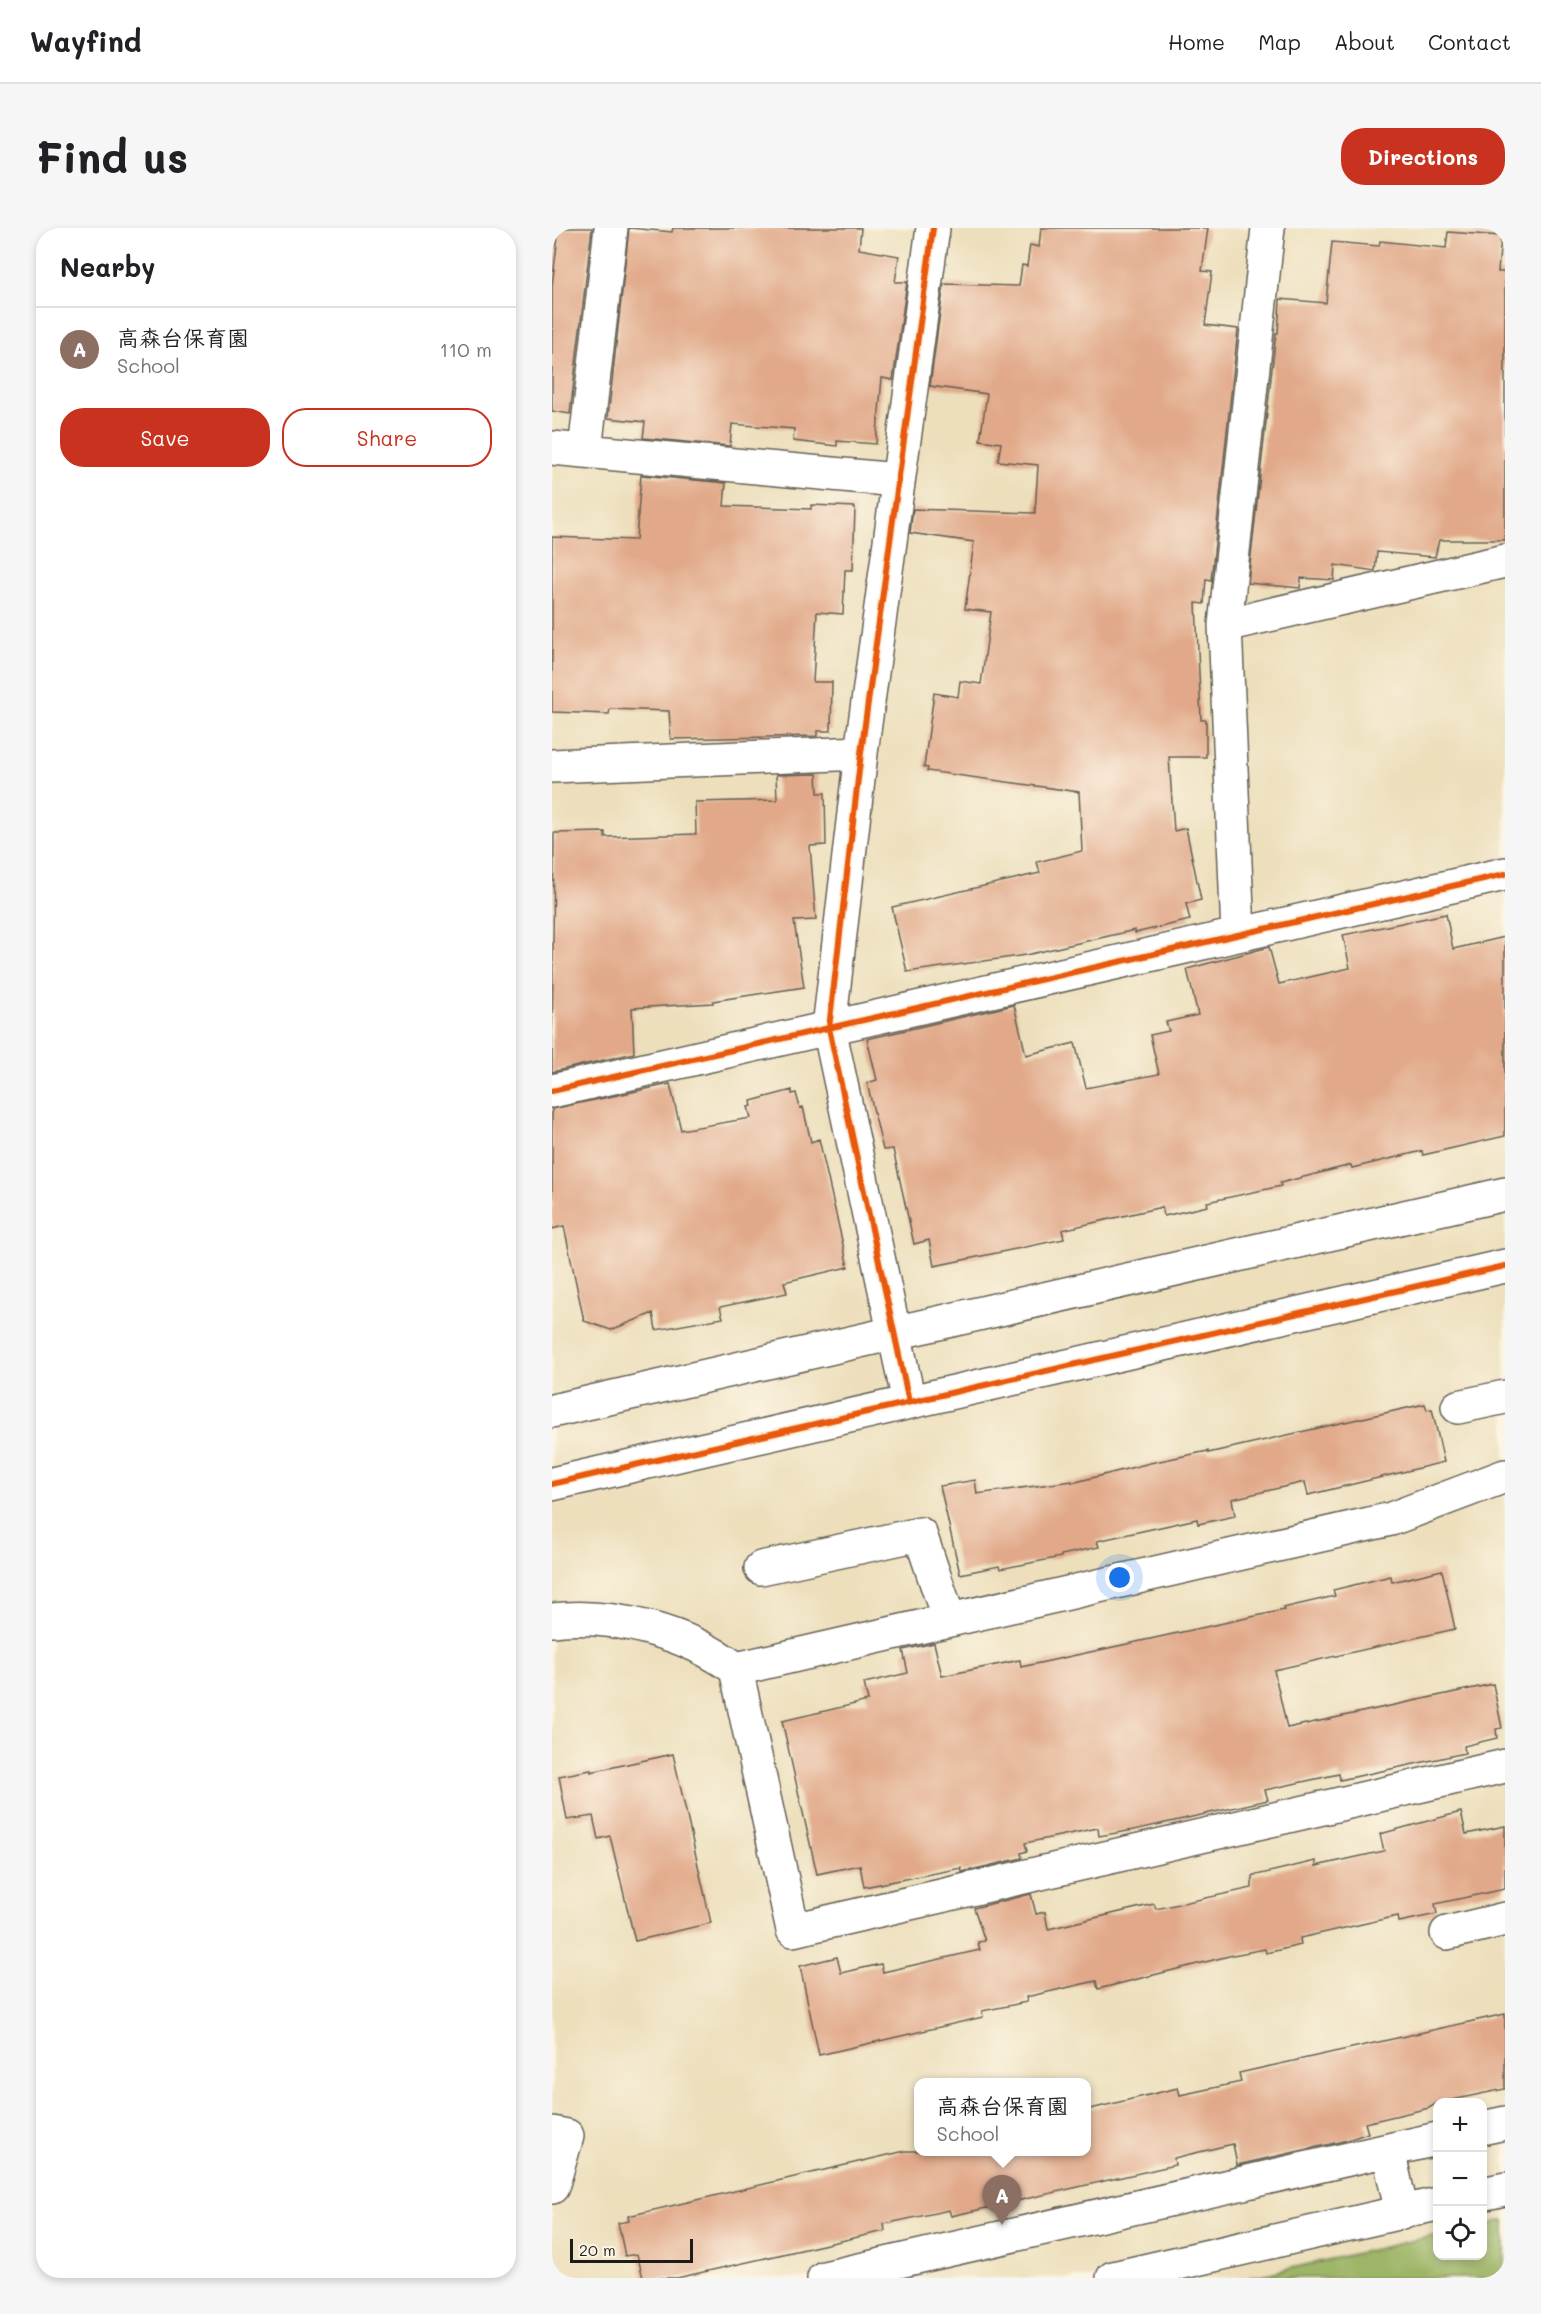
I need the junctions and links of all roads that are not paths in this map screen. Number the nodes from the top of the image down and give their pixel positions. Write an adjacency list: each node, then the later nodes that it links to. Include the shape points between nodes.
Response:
1 (611, 228): 5 (street)
2 (933, 228): 6 (street)
3 (1268, 228): 8 (street)
4 (552, 448): 5 (street)
5 (585, 450): 6 (street)
6 (897, 480): 9 (street)
7 (1505, 561): 8 (street)
8 (1225, 625): 12 (street)
9 (861, 753): 10 (street); 13 (street)
10 (552, 766)
11 (1505, 874): 12 (street)
12 (1239, 934): 13 (street)
13 (829, 1028): 14 (street); 17 (street)
14 (552, 1091)
15 (1505, 1194): 17 (street)
16 (1505, 1266): 19 (street)
17 (894, 1331): 19 (street); 21 (street)
18 (1505, 1397): 20 (street)
19 (909, 1402): 23 (street)
20 (1458, 1407)
21 (552, 1411)
22 (1505, 1476): 26 (street, via 1391,1519)
23 (552, 1484)
24 (761, 1568): 26 (street, via 920,1534)
25 (552, 1620): 27 (street, via 576,1617 614,1621 672,1636 715,1654)
26 (949, 1620): 27 (street)
27 (736, 1669): 28 (street, via 793,1930)
28 (1505, 1766)
29 (1505, 1919): 30 (street)
30 (1447, 1933)
31 (1505, 2123): 32 (street)
32 (1487, 2127)
33 (552, 2133): 36 (street, via 567,2136)
34 (1433, 2140): 35 (street)
35 (1388, 2150): 40 (street); 41 (street)
36 (552, 2187)
37 (1505, 2189): 38 (street)
38 (1487, 2193)
39 (1433, 2206): 40 (street)
40 (1402, 2212): 43 (street)
41 (858, 2274): 42 (street)
42 (824, 2278)
43 (1113, 2278)

